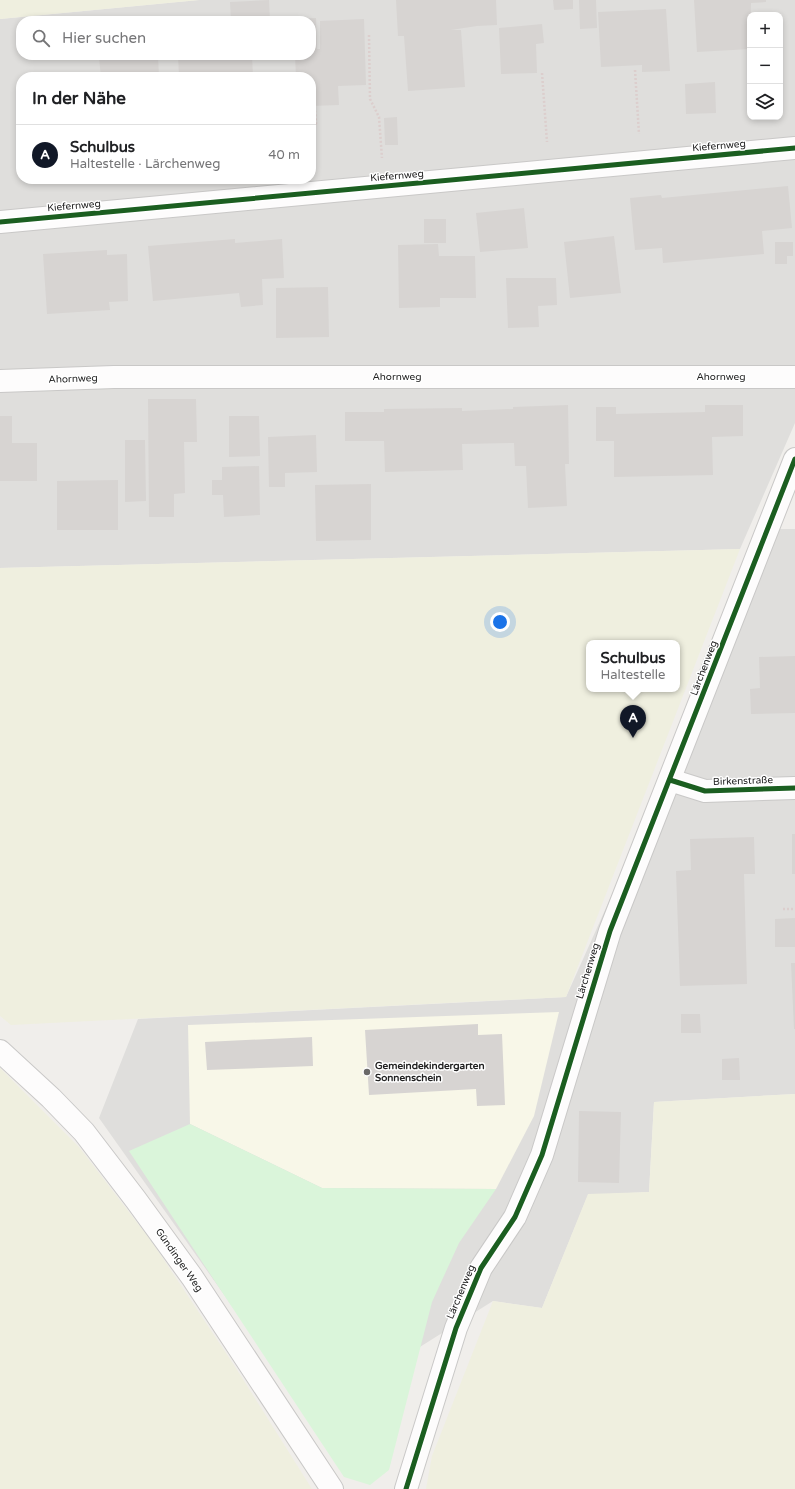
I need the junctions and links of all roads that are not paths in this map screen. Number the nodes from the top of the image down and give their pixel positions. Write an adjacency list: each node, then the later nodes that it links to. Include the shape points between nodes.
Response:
1 (795, 148): 2 (street, Kiefernweg)
2 (0, 222)
3 (795, 377): 4 (street, Ahornweg, via 114,377)
4 (0, 381)
5 (795, 459): 6 (street, Lärchenweg)
6 (670, 780): 7 (street, Birkenstraße, via 705,791); 10 (street, Lärchenweg, via 610,931 542,1155 515,1217 481,1268 456,1328)
7 (795, 788)
8 (0, 1051): 9 (street, Gündinger Weg, via 52,1098 84,1132 132,1194 192,1277)
9 (332, 1489)
10 (406, 1489)

